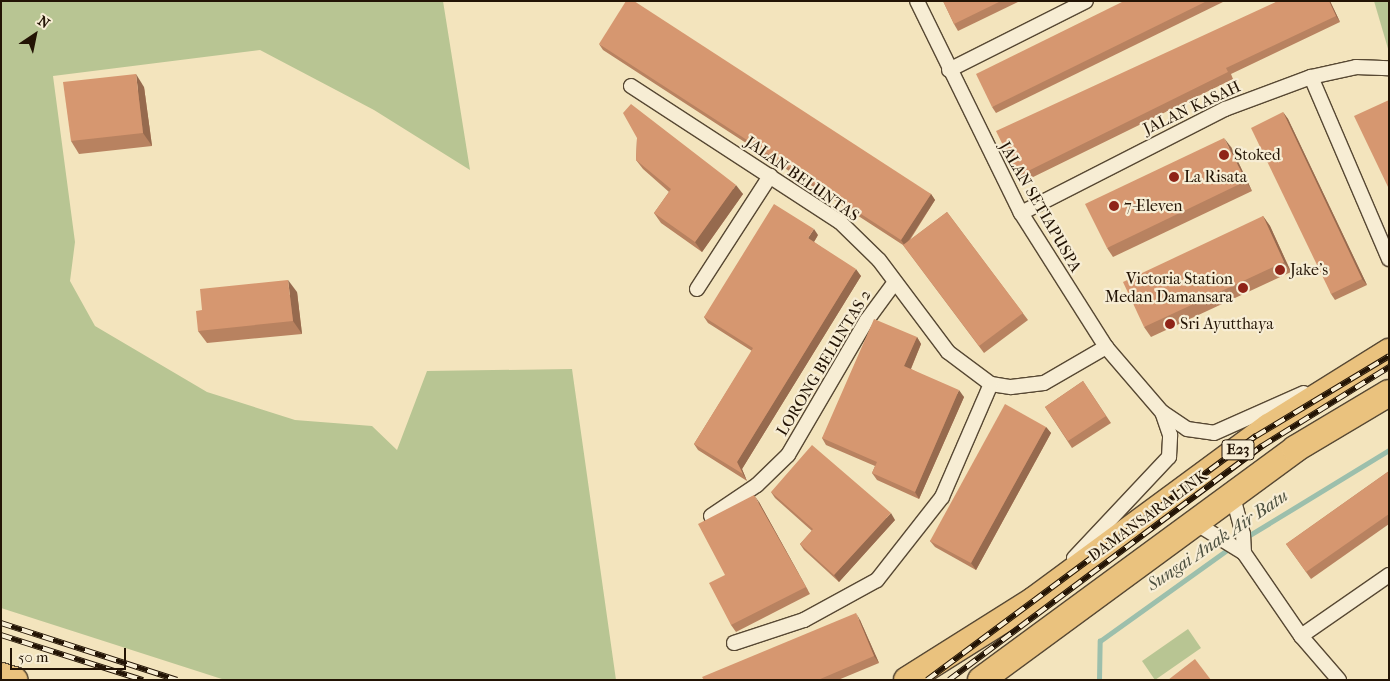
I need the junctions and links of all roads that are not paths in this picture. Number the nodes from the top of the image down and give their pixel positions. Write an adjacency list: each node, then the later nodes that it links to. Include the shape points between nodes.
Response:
1 (917, 1): 4 (street, JALAN SETIAPUSPA)
2 (1086, 1): 4 (street)
3 (1389, 68): 5 (street, JALAN KASAH, via 1356,67)
4 (949, 70): 8 (street, JALAN SETIAPUSPA)
5 (1311, 77): 8 (street, JALAN KASAH, via 1225,109); 9 (street)
6 (631, 86): 7 (street, JALAN BELUNTAS)
7 (770, 176): 10 (street, JALAN BELUNTAS, via 840,222); 11 (street)
8 (1021, 213): 12 (street, JALAN SETIAPUSPA)
9 (1389, 259)
10 (895, 282): 15 (street, JALAN BELUNTAS, via 948,352); 19 (street, LORONG BELUNTAS 2, via 867,320 788,455 757,486)
11 (697, 289)
12 (1106, 347): 15 (street, via 1044,382 1011,387); 17 (street, JALAN SETIAPUSPA)
13 (1389, 352): 14 (highway, DAMANSARA LINK / E23)
14 (1351, 374): 17 (street, JALAN SETIAPUSPA, via 1214,433 1187,429); 23 (highway, DAMANSARA LINK / E23, via 1269,427)
15 (991, 384): 25 (street, via 942,497 877,580 804,620)
16 (1389, 393): 18 (highway, E23, via 1295,448)
17 (1162, 412): 23 (street, JALAN SETIAPUSPA, via 1170,435 1169,457)
18 (1232, 497): 20 (highway, E23); 21 (street)
19 (711, 516)
20 (1197, 524): 21 (street); 29 (highway, E23)
21 (1239, 545): 24 (street)
22 (1389, 575): 24 (street)
23 (1034, 600): 28 (highway, DAMANSARA LINK / E23)
24 (1301, 636): 30 (street)
25 (734, 643)
26 (1, 676): 27 (highway)
27 (14, 680)
28 (906, 680)
29 (981, 680)
30 (1339, 680)

